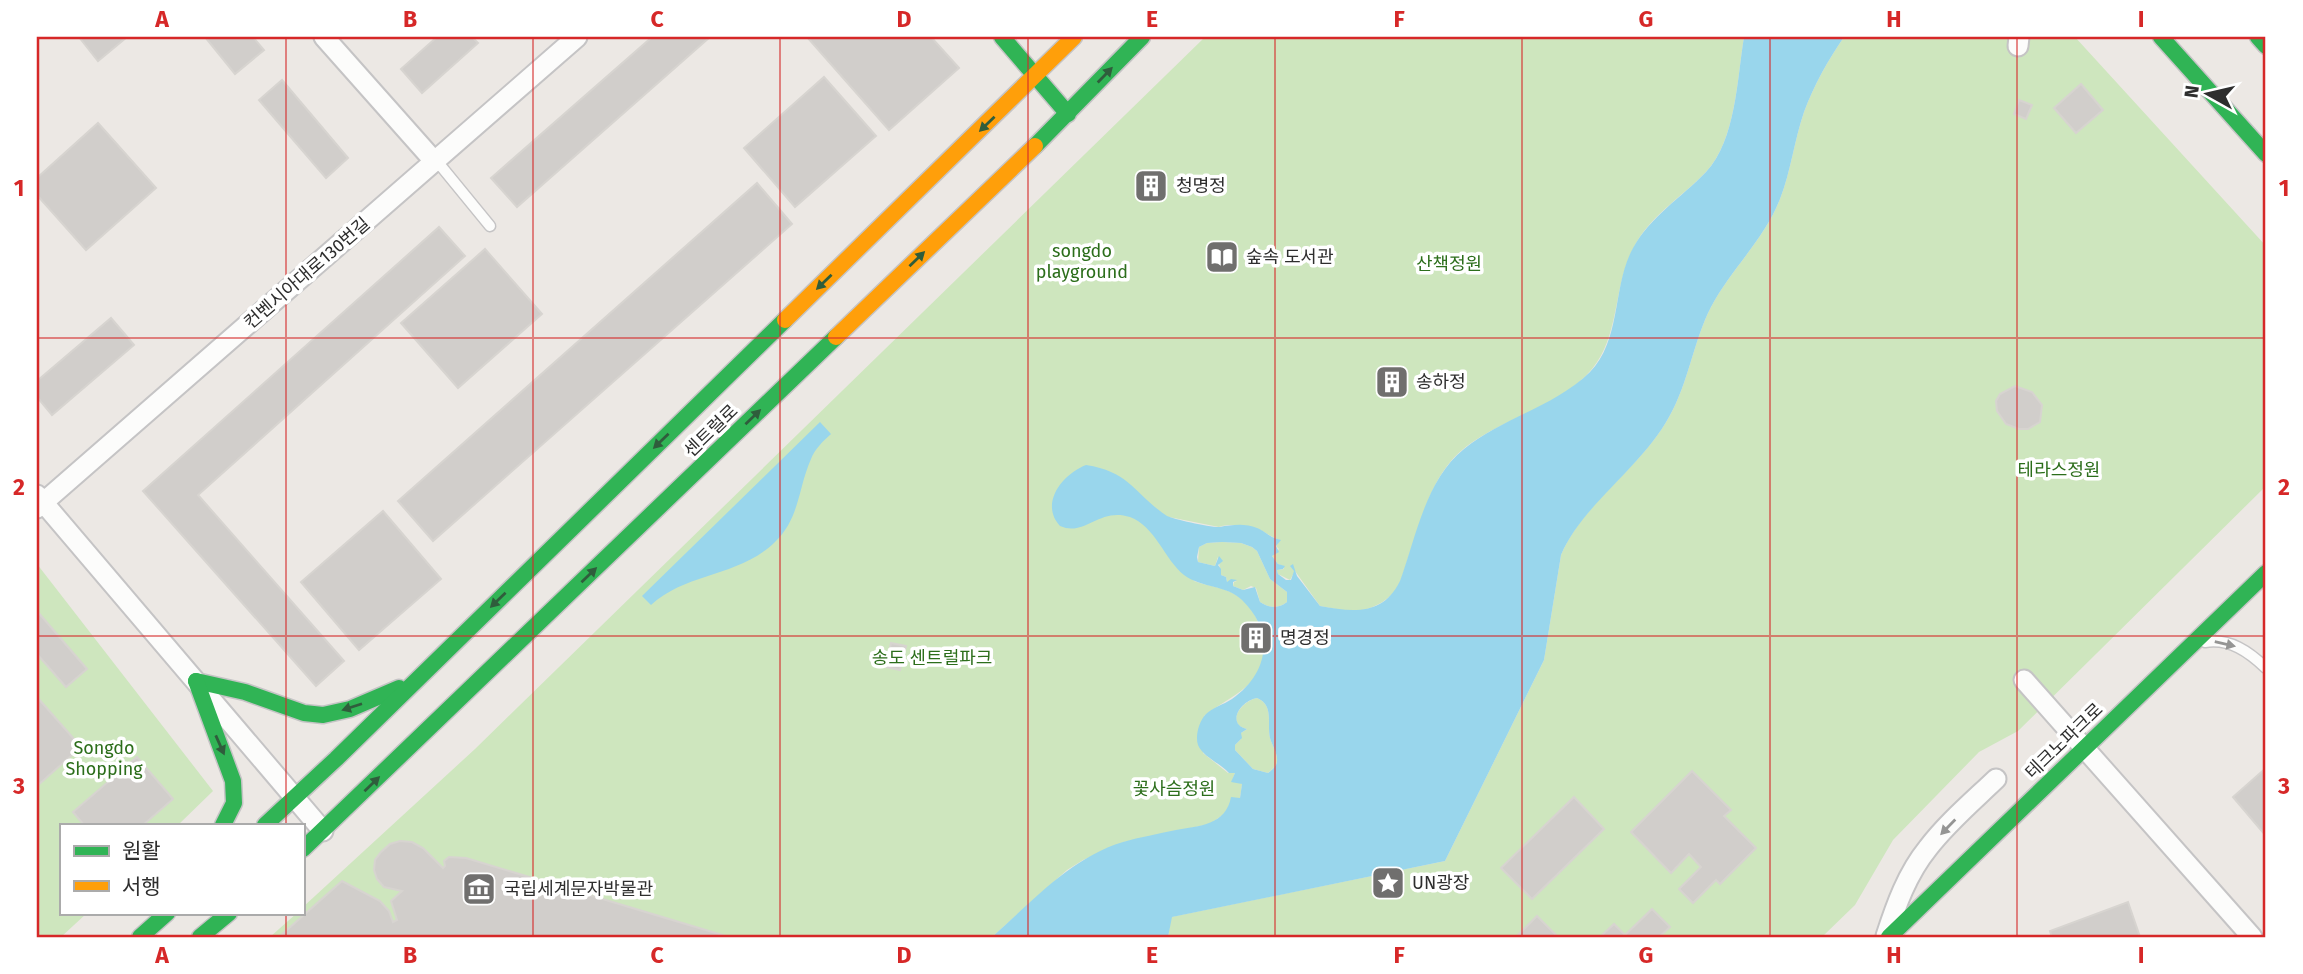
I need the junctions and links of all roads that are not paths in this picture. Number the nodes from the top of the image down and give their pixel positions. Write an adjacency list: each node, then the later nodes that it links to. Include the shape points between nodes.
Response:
1 (324, 37): 12 (street)
2 (577, 37): 12 (street, 컨벤시아대로130번길)
3 (1002, 37): 9 (main road)
4 (1074, 37): 9 (main road, 센트럴로)
5 (1142, 37): 10 (main road, 센트럴로, one-way to 5)
6 (2161, 37): 11 (main road)
7 (2258, 37): 8 (main road)
8 (2266, 46)
9 (1036, 76): 10 (main road); 20 (main road, 센트럴로, one-way to 20)
10 (1068, 114): 26 (main road, 센트럴로, one-way to 10)
11 (2266, 153)
12 (435, 161): 13 (lane); 14 (street, 컨벤시아대로130번길)
13 (490, 226)
14 (39, 502): 19 (street)
15 (2266, 573): 16 (main road, 테크노파크로)
16 (2180, 656): 17 (lane, one-way to 17, via 2217,640 2244,650); 21 (main road, 테크노파크로)
17 (2266, 668)
18 (2024, 680): 21 (street)
19 (196, 681): 20 (main road, one-way to 19, via 359,706 308,715 258,696); 23 (street); 24 (main road, one-way to 24, via 233,774 234,793)
20 (415, 681): 23 (main road, 센트럴로)
21 (2085, 748): 32 (main road, 테크노파크로); 33 (street)
22 (1996, 779): 32 (street, one-way to 32, via 1928,847 1904,887)
23 (295, 798): 25 (main road, 센트럴로); 26 (street)
24 (224, 824)
25 (266, 824)
26 (323, 831): 27 (main road, 센트럴로)
27 (304, 848)
28 (166, 914): 30 (main road)
29 (228, 914): 31 (main road)
30 (140, 937)
31 (200, 937)
32 (1887, 937)
33 (2252, 937)

